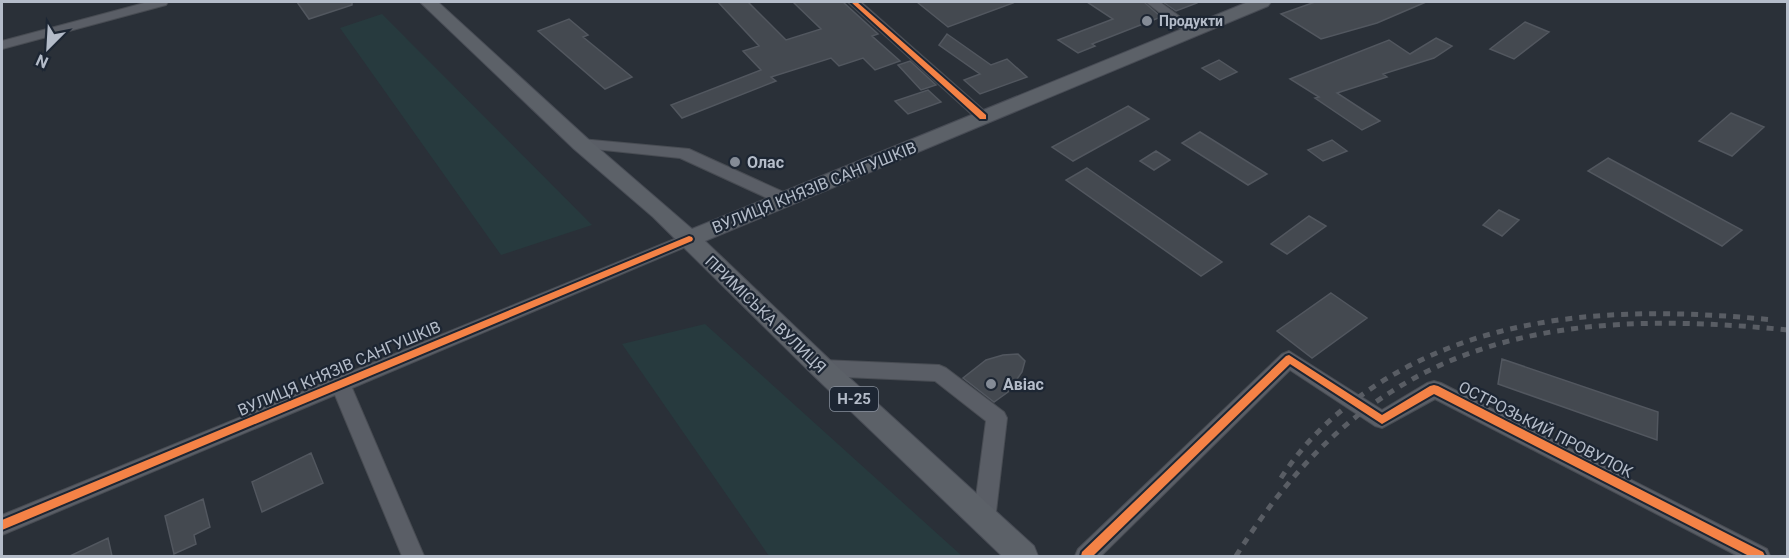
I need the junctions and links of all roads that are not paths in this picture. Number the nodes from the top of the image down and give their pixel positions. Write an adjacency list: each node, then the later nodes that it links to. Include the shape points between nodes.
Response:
1 (161, 2): 7 (street)
2 (428, 2): 9 (main road, ПРИМІСЬКА ВУЛИЦЯ / Н-25)
3 (854, 2): 8 (street)
4 (1152, 2): 6 (street)
5 (1262, 2): 6 (main road, ВУЛИЦЯ КНЯЗІВ САНГУШКІВ)
6 (1191, 30): 8 (main road, ВУЛИЦЯ КНЯЗІВ САНГУШКІВ)
7 (2, 45)
8 (983, 117): 10 (main road, ВУЛИЦЯ КНЯЗІВ САНГУШКІВ)
9 (581, 144): 10 (street, via 683,153); 11 (main road, ПРИМІСЬКА ВУЛИЦЯ / Н-25)
10 (784, 199): 11 (main road, ВУЛИЦЯ КНЯЗІВ САНГУШКІВ)
11 (688, 238): 12 (main road, ПРИМІСЬКА ВУЛИЦЯ / Н-25); 13 (street, ВУЛИЦЯ КНЯЗІВ САНГУШКІВ)
12 (822, 368): 14 (main road, ПРИМІСЬКА ВУЛИЦЯ / Н-25); 14 (street, via 939,373 997,418)
13 (340, 384): 15 (street, ВУЛИЦЯ КНЯЗІВ САНГУШКІВ); 16 (street)
14 (984, 520): 17 (main road, ПРИМІСЬКА ВУЛИЦЯ / Н-25)
15 (2, 525)
16 (413, 556)
17 (1023, 556)
18 (1086, 556): 19 (street, ОСТРОЗЬКИЙ ПРОВУЛОК, via 1288,359 1382,420 1434,389)
19 (1759, 556)

